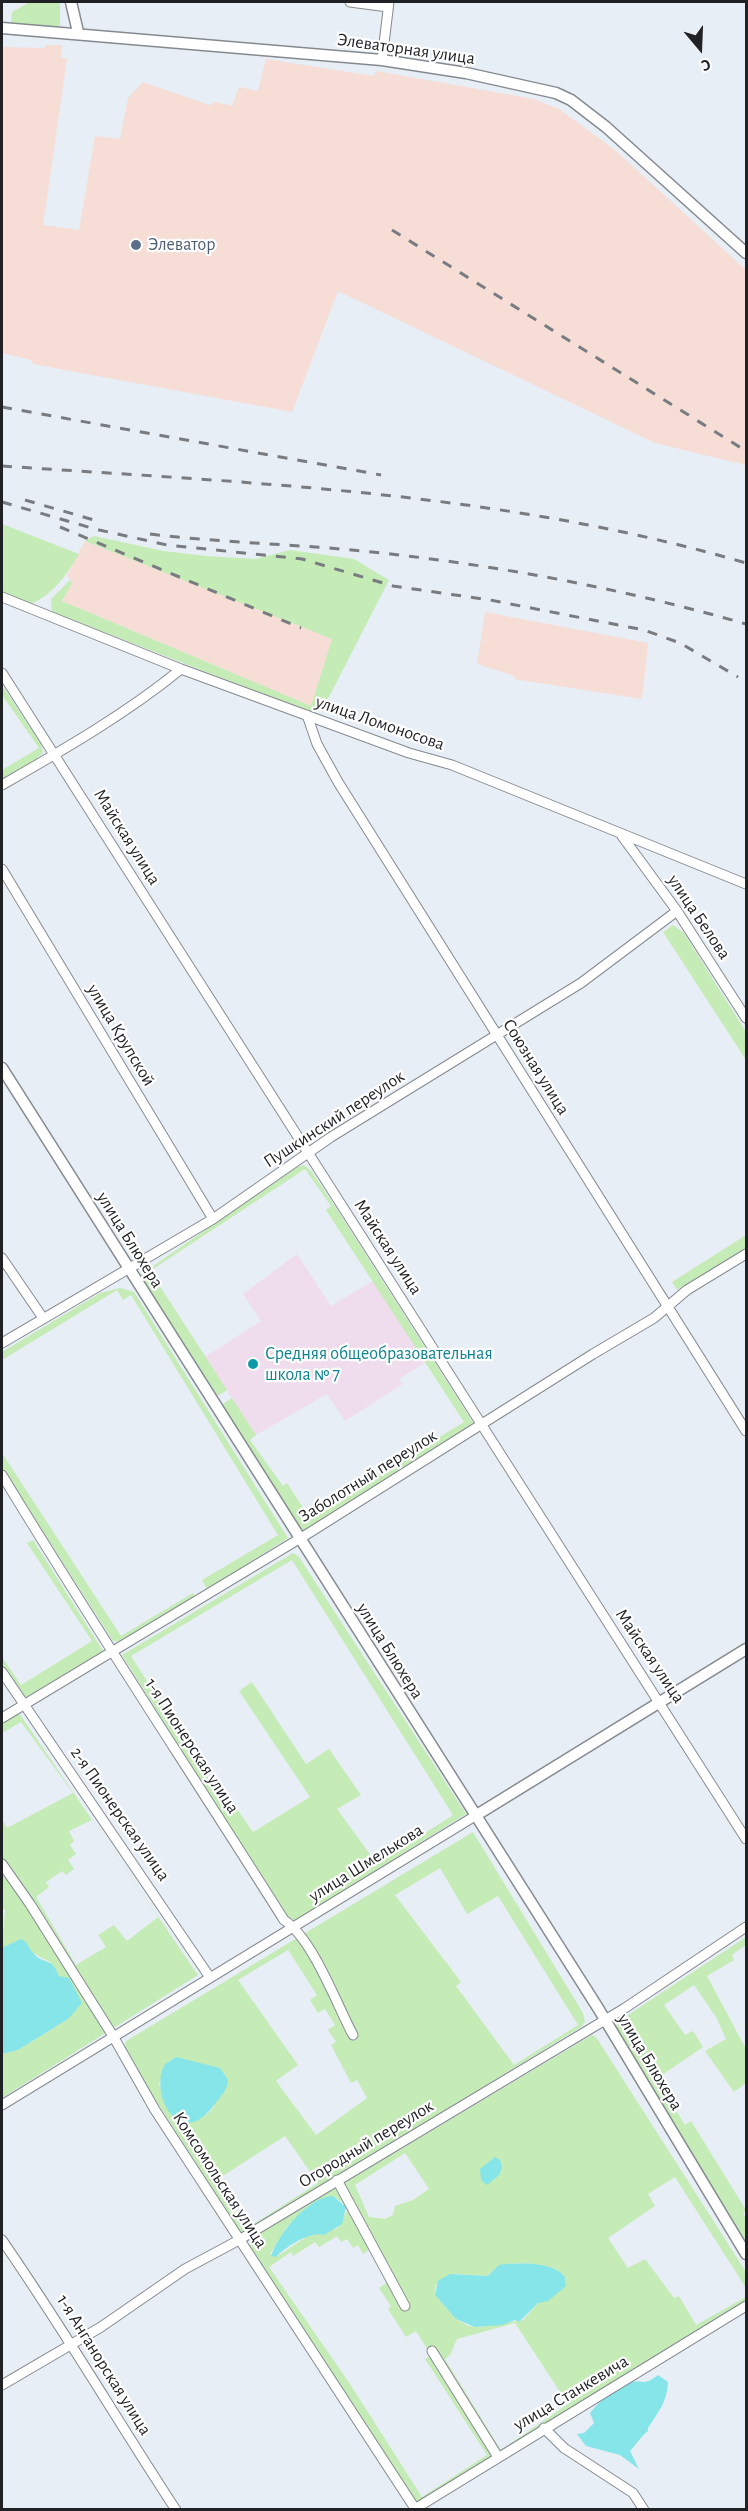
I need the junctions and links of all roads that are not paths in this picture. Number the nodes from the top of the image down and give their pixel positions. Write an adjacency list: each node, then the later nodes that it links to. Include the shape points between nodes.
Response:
1 (71, 2): 5 (street)
2 (350, 2): 3 (street)
3 (389, 4): 6 (street)
4 (2, 28): 5 (street, Элеваторная улица)
5 (78, 32): 6 (street, Элеваторная улица)
6 (382, 60): 7 (street, Элеваторная улица, via 508,81 571,100)
7 (747, 253)
8 (2, 597): 9 (street, улица Ломоносова)
9 (181, 669): 11 (street, улица Ломоносова); 12 (street)
10 (2, 673): 12 (street, Майская улица)
11 (307, 715): 14 (street, улица Ломоносова, via 452,765); 19 (street, Союзная улица, via 329,767)
12 (55, 755): 13 (street); 21 (street, Майская улица)
13 (2, 785)
14 (622, 836): 16 (street, улица Ломоносова); 17 (street, улица Белова)
15 (2, 869): 22 (street, улица Крупской)
16 (747, 884)
17 (677, 911): 18 (street, улица Белова); 19 (street, Пушкинский переулок, via 581,983)
18 (747, 1018)
19 (496, 1035): 21 (street, Пушкинский переулок); 26 (street, Союзная улица)
20 (2, 1068): 25 (street, улица Блюхера)
21 (309, 1154): 22 (street, Пушкинский переулок); 29 (street, Майская улица)
22 (213, 1219): 25 (street, Пушкинский переулок)
23 (747, 1254): 26 (street, Заболотный переулок, via 687,1290)
24 (2, 1258): 27 (street)
25 (129, 1270): 27 (street, Пушкинский переулок); 32 (street, улица Блюхера)
26 (669, 1306): 29 (street, Заболотный переулок); 30 (street, Союзная улица)
27 (43, 1318): 28 (street, Пушкинский переулок)
28 (2, 1343)
29 (481, 1424): 32 (street, Заболотный переулок); 36 (street, Майская улица)
30 (747, 1431)
31 (2, 1475): 34 (street, 1-я Пионерская улица)
32 (299, 1539): 34 (street, Заболотный переулок); 39 (street, улица Блюхера)
33 (747, 1649): 36 (street, улица Шмелькова)
34 (110, 1652): 37 (street, Заболотный переулок); 42 (street, 1-я Пионерская улица, via 284,1920)
35 (2, 1672): 37 (street, 2-я Пионерская улица)
36 (661, 1703): 39 (street, улица Шмелькова); 40 (street, Майская улица)
37 (24, 1705): 38 (street, Заболотный переулок); 44 (street, 2-я Пионерская улица)
38 (2, 1718)
39 (475, 1816): 42 (street, улица Шмелькова); 45 (street, улица Блюхера)
40 (747, 1839)
41 (2, 1864): 47 (street, Комсомольская улица)
42 (294, 1927): 44 (street, улица Шмелькова); 46 (street, 1-я Пионерская улица, via 308,1946)
43 (747, 1927): 45 (street, Огородный переулок)
44 (209, 1976): 47 (street, улица Шмелькова)
45 (604, 2019): 49 (street, Огородный переулок); 52 (street, улица Блюхера)
46 (353, 2035)
47 (113, 2036): 48 (street, улица Шмелькова); 51 (street, Комсомольская улица, via 155,2110)
48 (2, 2105)
49 (337, 2180): 51 (street, Огородный переулок); 53 (street)
50 (2, 2240): 55 (street, 1-я Анганорская улица)
51 (239, 2240): 55 (street, Огородный переулок, via 185,2269); 60 (street, Комсомольская улица)
52 (747, 2254)
53 (405, 2306)
54 (747, 2306): 58 (street, улица Станкевича)
55 (70, 2344): 57 (street, Огородный переулок); 61 (street, 1-я Анганорская улица)
56 (432, 2351): 59 (street)
57 (2, 2385)
58 (544, 2428): 59 (street, улица Станкевича); 62 (street, via 564,2448 633,2493)
59 (498, 2457): 60 (street, улица Станкевича)
60 (415, 2509)
61 (176, 2510)
62 (644, 2510)

